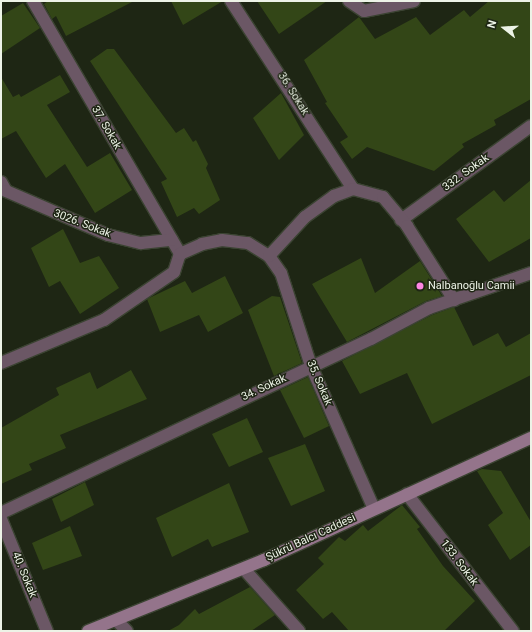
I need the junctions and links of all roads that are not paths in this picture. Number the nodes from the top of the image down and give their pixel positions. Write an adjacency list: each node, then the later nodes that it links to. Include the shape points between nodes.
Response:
1 (33, 1): 9 (street, 37. Sokak)
2 (231, 1): 7 (street, 36. Sokak)
3 (349, 1): 4 (street, via 364,11)
4 (414, 1)
5 (531, 126): 8 (street, 332. Sokak)
6 (3, 189): 9 (street, 3026. Sokak, via 108,235 140,243)
7 (353, 189): 8 (street, via 383,197); 11 (street, via 334,196 305,217)
8 (401, 220): 13 (street)
9 (172, 240): 10 (street, 37. Sokak)
10 (180, 254): 11 (street, via 202,244 222,240 248,243); 14 (street, via 174,272 104,320)
11 (269, 256): 15 (street, 35. Sokak, via 281,273)
12 (531, 273): 13 (street, 34. Sokak)
13 (454, 300): 15 (street, 34. Sokak, via 429,308 371,339)
14 (1, 363)
15 (311, 366): 18 (street, 35. Sokak); 19 (street, 34. Sokak)
16 (531, 438): 17 (street, Şükrü Balcı Caddesi)
17 (407, 494): 18 (street, Şükrü Balcı Caddesi); 27 (street, 133. Sokak)
18 (374, 509): 21 (street, Şükrü Balcı Caddesi)
19 (1, 512)
20 (1, 519): 23 (street, 40. Sokak)
21 (244, 569): 22 (street, Şükrü Balcı Caddesi); 26 (street)
22 (117, 621): 24 (street, Şükrü Balcı Caddesi); 25 (street)
23 (47, 631)
24 (88, 631)
25 (127, 631)
26 (299, 631)
27 (513, 631)

